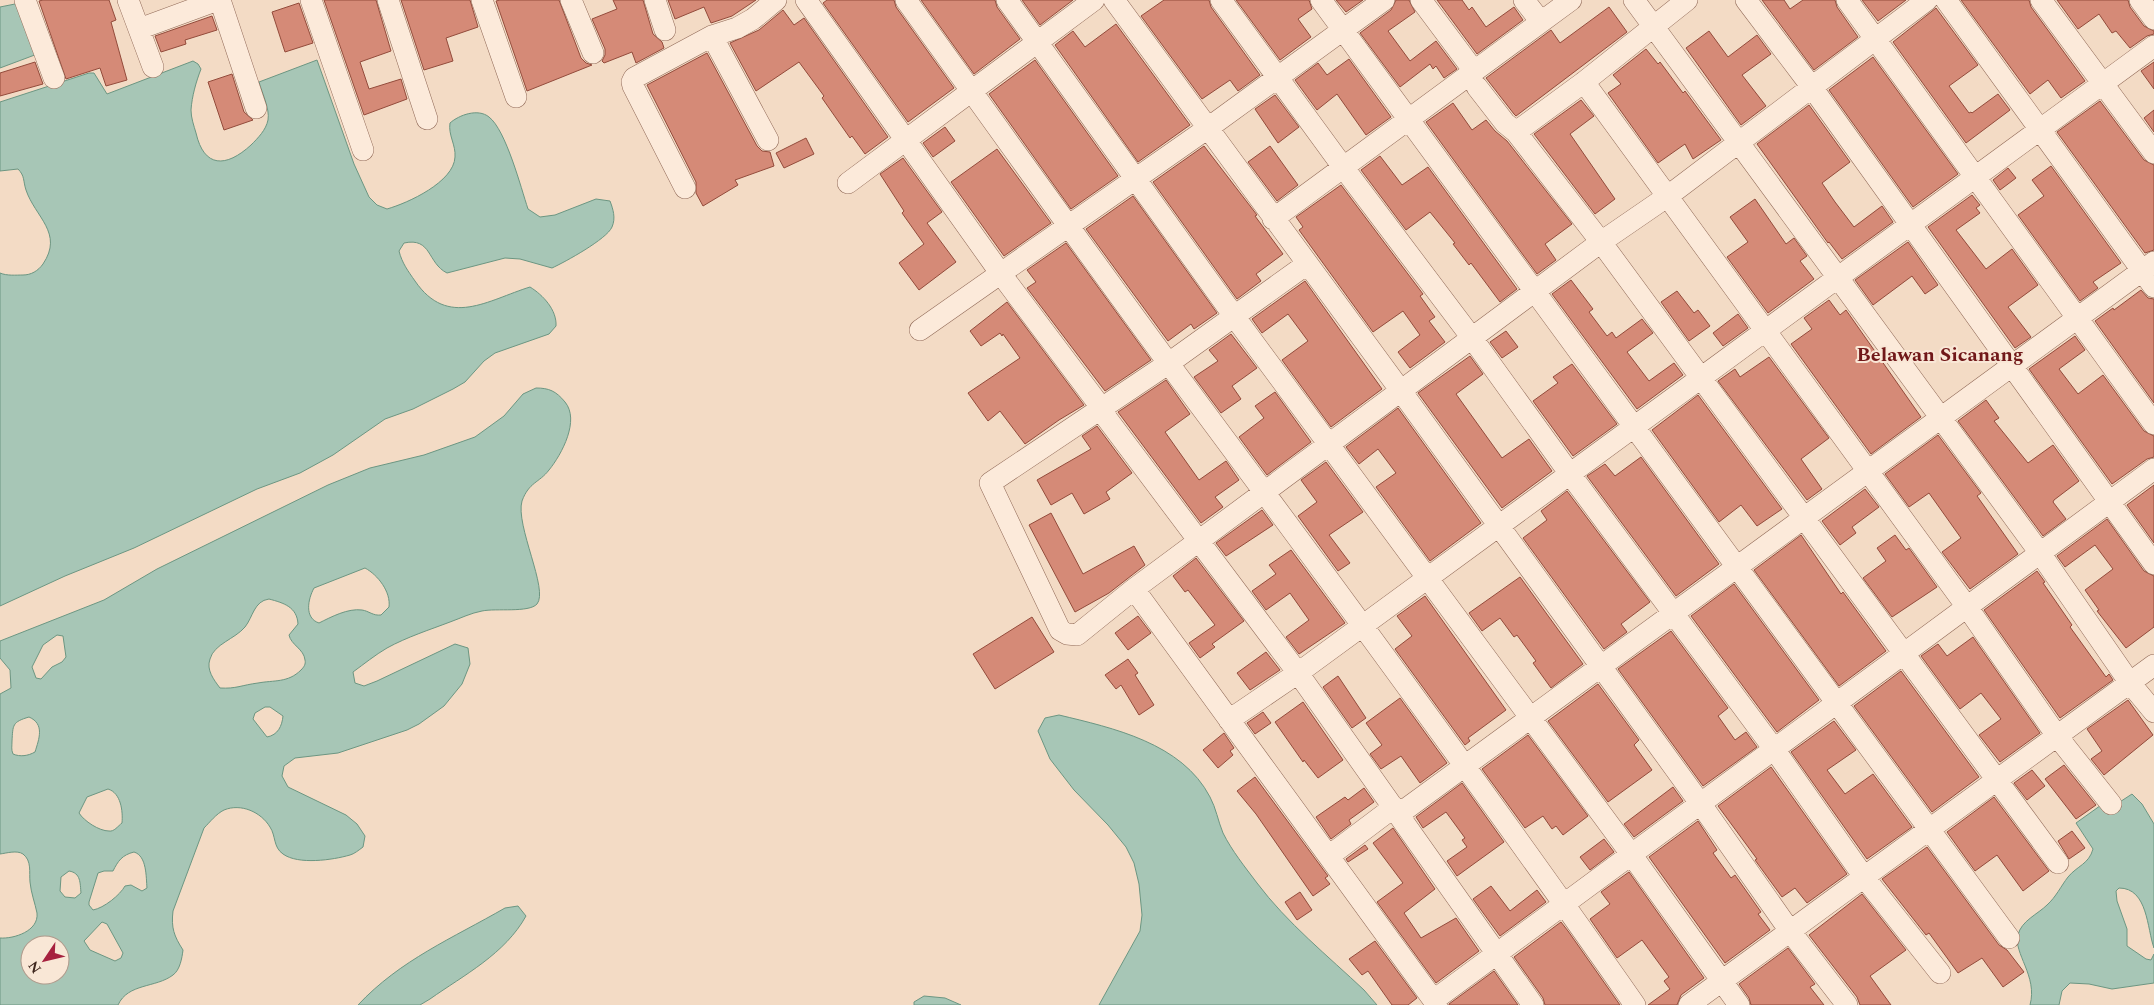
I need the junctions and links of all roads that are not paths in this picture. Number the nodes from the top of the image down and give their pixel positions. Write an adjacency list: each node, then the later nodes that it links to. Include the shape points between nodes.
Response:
1 (25, 0): 41 (street)
2 (128, 0): 32 (street)
3 (219, 0): 32 (street); 49 (street)
4 (312, 0): 58 (street)
5 (388, 0): 50 (street)
6 (482, 0): 48 (street)
7 (571, 0): 39 (street)
8 (655, 0): 33 (street)
9 (776, 0): 35 (street, via 753,19)
10 (806, 0): 55 (street)
11 (906, 0): 47 (street)
12 (1006, 0): 37 (street)
13 (1094, 0): 37 (street)
14 (1114, 0): 52 (street)
15 (1221, 0): 42 (street)
16 (1321, 0): 34 (street)
17 (1384, 0): 34 (street)
18 (1421, 0): 43 (street)
19 (1524, 0): 30 (street)
20 (1571, 0): 30 (street)
21 (1634, 0): 31 (street)
22 (1686, 0): 31 (street)
23 (1746, 0): 46 (street)
24 (1847, 0): 36 (street)
25 (1927, 0): 36 (street)
26 (1946, 0): 53 (street)
27 (2041, 0): 45 (street)
28 (2140, 0): 29 (street)
29 (2154, 19)
30 (1540, 22): 43 (street)
31 (1654, 27): 44 (street); 57 (street)
32 (139, 29): 40 (street)
33 (665, 30)
34 (1343, 30): 42 (street); 51 (street)
35 (712, 36): 56 (street); 64 (street, via 643,72 632,82)
36 (1876, 38): 46 (street); 61 (street)
37 (1037, 42): 47 (street); 62 (street)
38 (2154, 46): 45 (street)
39 (593, 53)
40 (152, 67)
41 (54, 78)
42 (1277, 78): 52 (street); 60 (street)
43 (1475, 79): 51 (street); 54 (street, via 1505,123)
44 (1584, 82): 54 (street); 65 (street)
45 (2102, 84): 53 (street); 59 (street)
46 (1811, 86): 57 (street); 67 (street)
47 (971, 90): 55 (street); 68 (street)
48 (516, 97)
49 (256, 108)
50 (427, 119)
51 (1408, 119): 60 (street); 74 (street)
52 (1208, 128): 62 (street); 66 (street)
53 (2039, 130): 61 (street); 71 (street)
54 (1516, 132): 69 (street)
55 (905, 139): 63 (street); 72 (street)
56 (768, 140)
57 (1738, 143): 65 (street); 73 (street)
58 (363, 150)
59 (2154, 153)
60 (1343, 167): 66 (street); 79 (street)
61 (1974, 177): 67 (street); 76 (street)
62 (1135, 179): 68 (street); 75 (street)
63 (848, 183)
64 (685, 188)
65 (1668, 196): 69 (street); 78 (street)
66 (1273, 218): 70 (street)
67 (1910, 225): 73 (street); 81 (street)
68 (1069, 226): 72 (street); 80 (street)
69 (1601, 242): 74 (street); 82 (street)
70 (1307, 264): 75 (street); 83 (street)
71 (2150, 273): 76 (street)
72 (1001, 274): 77 (street); 84 (street)
73 (1838, 278): 78 (street); 85 (street)
74 (1534, 292): 79 (street); 87 (street)
75 (1234, 316): 80 (street); 88 (street)
76 (2077, 318): 81 (street); 86 (street)
77 (920, 330)
78 (1765, 331): 82 (street); 90 (street)
79 (1472, 338): 83 (street); 91 (street)
80 (1169, 363): 84 (street); 92 (street)
81 (2011, 365): 85 (street); 93 (street)
82 (1700, 379): 87 (street); 94 (street)
83 (1401, 391): 88 (street); 95 (street)
84 (1099, 408): 96 (street); 101 (street, via 990,483 1060,630 1077,635)
85 (1940, 417): 90 (street); 97 (street)
86 (2154, 424)
87 (1634, 427): 91 (street); 99 (street)
88 (1330, 444): 92 (street); 100 (street)
89 (2154, 469): 93 (street)
90 (1867, 471): 94 (street); 102 (street)
91 (1570, 474): 95 (street); 103 (street)
92 (1266, 492): 96 (street); 104 (street)
93 (2110, 501): 97 (street); 98 (street)
94 (1803, 518): 99 (street); 105 (street)
95 (1498, 527): 100 (street); 107 (street)
96 (1200, 540): 101 (street); 108 (street)
97 (2040, 553): 102 (street); 109 (street)
98 (2154, 564)
99 (1736, 567): 103 (street); 110 (street)
100 (1428, 578): 104 (street); 112 (street)
101 (1134, 590): 113 (street)
102 (1967, 607): 105 (street); 114 (street)
103 (1673, 614): 107 (street); 115 (street)
104 (1362, 626): 108 (street); 116 (street)
105 (1903, 654): 110 (street); 117 (street)
106 (2154, 665): 109 (street)
107 (1600, 667): 112 (street); 118 (street)
108 (1298, 673): 113 (street); 120 (street)
109 (2130, 683): 111 (street); 114 (street)
110 (1836, 703): 115 (street); 121 (street)
111 (2154, 712)
112 (1530, 718): 116 (street); 122 (street)
113 (1229, 720): 123 (street)
114 (2057, 736): 117 (street); 119 (street)
115 (1774, 749): 118 (street); 125 (street)
116 (1465, 768): 120 (street); 126 (street)
117 (1996, 780): 121 (street); 124 (street)
118 (1700, 803): 122 (street); 127 (street)
119 (2111, 804)
120 (1396, 811): 123 (street); 129 (street)
121 (1929, 830): 125 (street); 128 (street)
122 (1631, 854): 126 (street); 131 (street)
123 (1329, 856): 132 (street)
124 (2058, 863)
125 (1864, 877): 127 (street); 130 (street)
126 (1564, 904): 129 (street); 134 (street)
127 (1790, 931): 131 (street); 137 (street)
128 (2009, 938)
129 (1498, 953): 132 (street); 133 (street)
130 (1940, 974)
131 (1721, 981): 135 (street); 136 (street)
132 (1436, 1002)
133 (1533, 1005)
134 (1635, 1005)
135 (1689, 1005)
136 (1739, 1005)
137 (1847, 1005)

